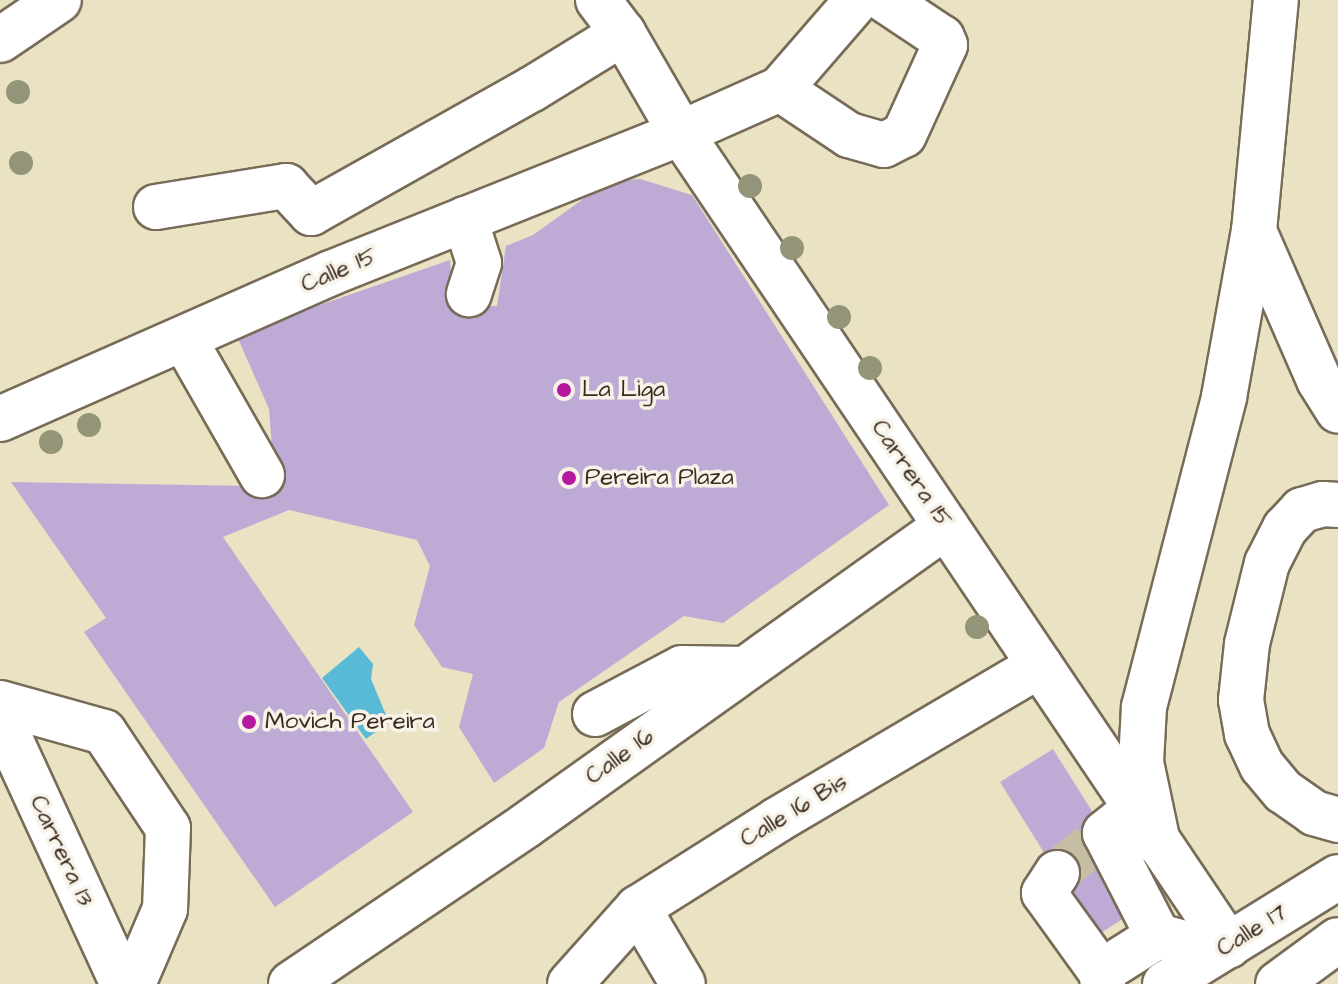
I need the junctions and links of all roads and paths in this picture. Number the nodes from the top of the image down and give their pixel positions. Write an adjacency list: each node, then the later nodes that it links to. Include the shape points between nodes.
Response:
1 (59, 0): 6 (street)
2 (857, 0): 7 (street)
3 (885, 0): 7 (street, via 945,45 904,135 884,145 849,135)
4 (1276, 0): 12 (street)
5 (610, 17): 8 (street, Carrera 15); 10 (street, via 532,89)
6 (0, 40)
7 (780, 89): 8 (street, Calle 15)
8 (681, 133): 11 (street, Calle 15); 20 (street, Carrera 15)
9 (156, 207): 10 (street, via 286,186)
10 (311, 213): 13 (street)
11 (465, 219): 13 (street, Calle 15); 14 (street, via 479,263)
12 (1254, 231): 16 (street, via 1319,380); 27 (street, via 1224,397 1144,707 1141,762)
13 (331, 273): 15 (street, Calle 15)
14 (469, 294)
15 (184, 339): 17 (street, Calle 15); 18 (street)
16 (1338, 411)
17 (0, 419)
18 (262, 475)
19 (1338, 505): 26 (street, via 1302,510 1285,528 1267,563 1247,644 1241,700 1247,734 1262,766 1283,791 1314,813)
20 (946, 526): 21 (street, Carrera 15); 22 (street, Calle 16)
21 (1040, 665): 27 (street, Carrera 15); 30 (street, Calle 16 Bis)
22 (743, 669): 24 (street, via 682,668); 37 (street, Calle 16, via 525,826)
23 (0, 703): 36 (street, via 104,732 168,828 165,909)
24 (595, 714)
25 (0, 717): 35 (street, Carrera 13)
26 (1338, 820)
27 (1147, 826): 31 (street, via 1105,833); 33 (street, Carrera 15)
28 (1057, 873): 34 (street, via 1044,893)
29 (1338, 877): 33 (street, Calle 17)
30 (638, 908): 38 (street, Calle 16 Bis); 39 (street)
31 (1158, 936): 33 (street); 34 (street)
32 (1338, 940): 41 (street)
33 (1223, 949): 40 (street, Calle 17)
34 (1102, 978)
35 (123, 984)
36 (133, 984)
37 (291, 984)
38 (570, 984)
39 (683, 984)
40 (1165, 984)
41 (1278, 984)

